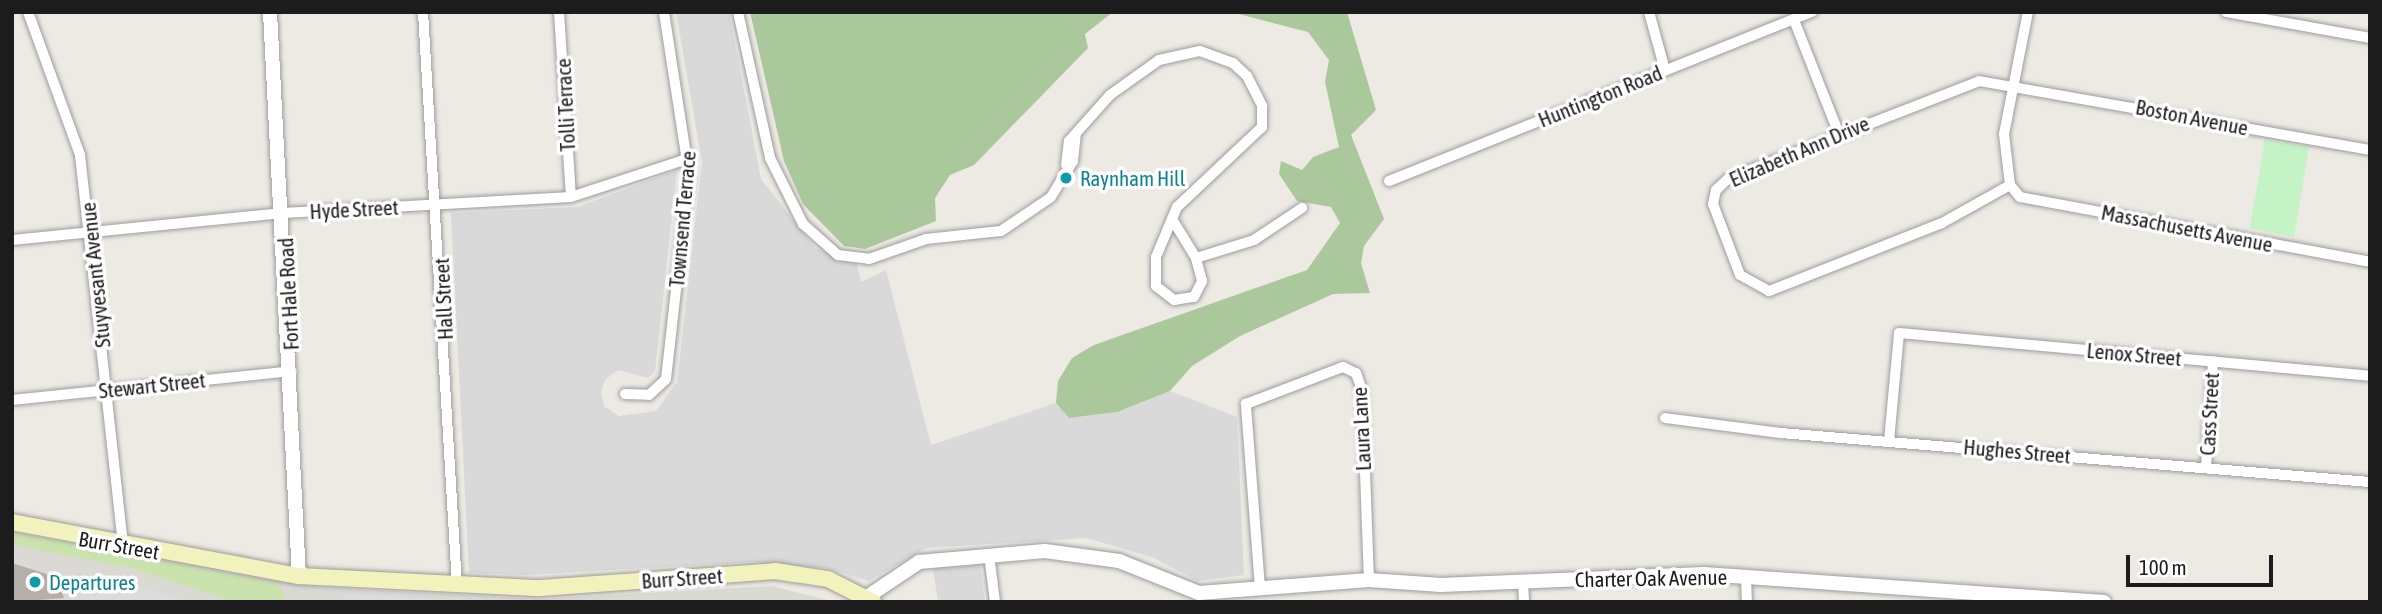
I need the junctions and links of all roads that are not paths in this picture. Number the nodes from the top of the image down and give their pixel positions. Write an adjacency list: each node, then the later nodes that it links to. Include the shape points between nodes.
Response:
1 (28, 12): 26 (street, Stuyvesant Avenue, via 80,155)
2 (270, 12): 24 (street, Fort Hale Road)
3 (424, 12): 22 (street, Hall Street)
4 (559, 12): 21 (street, Tolli Terrace)
5 (664, 12): 18 (street, Townsend Terrace)
6 (738, 12): 25 (street, via 770,158 803,224 829,251 869,259 926,239 1001,231 1051,197 1066,165 1063,155 1111,95 1178,52 1200,51 1240,69 1262,106 1262,127 1177,207)
7 (1649, 12): 14 (street)
8 (1812, 12): 12 (street, Huntington Road)
9 (2028, 12): 15 (street)
10 (2226, 12): 11 (street)
11 (2250, 15): 13 (street)
12 (1794, 20): 14 (street, Huntington Road); 16 (street)
13 (2370, 38)
14 (1665, 70): 19 (street, Huntington Road)
15 (2015, 84): 16 (street, Elizabeth Ann Drive, via 1966,83); 17 (street, Boston Avenue); 20 (street, via 2004,134)
16 (1839, 134): 20 (street, Elizabeth Ann Drive, via 1728,179 1716,190 1716,217 1740,275 1756,289 1776,290 1942,223)
17 (2370, 150)
18 (690, 158): 21 (street, Hyde Street); 34 (street, Townsend Terrace, via 666,379 649,394)
19 (1389, 181)
20 (2010, 185): 29 (street, Massachusetts Avenue, via 2020,197)
21 (571, 197): 22 (street, Hyde Street)
22 (439, 204): 24 (street, Hyde Street); 47 (street, Hall Street)
23 (1302, 208): 28 (street, via 1254,240)
24 (283, 213): 26 (street, Hyde Street); 31 (street, Fort Hale Road)
25 (1172, 219): 28 (street); 28 (street, via 1154,268 1160,292 1174,300 1199,293)
26 (92, 232): 27 (street, Hyde Street); 33 (street, Stuyvesant Avenue)
27 (12, 240)
28 (1196, 258)
29 (2370, 262)
30 (2213, 361): 32 (street, Lenox Street); 37 (street, Lenox Street, via 1899,333); 38 (street, Cass Street)
31 (292, 371): 33 (street, Stewart Street); 43 (street, Fort Hale Road)
32 (2370, 376)
33 (108, 390): 35 (street, Stewart Street); 41 (street, Stuyvesant Avenue)
34 (625, 394)
35 (12, 400)
36 (1665, 418): 37 (street, Hughes Street)
37 (1889, 441): 38 (street, Hughes Street)
38 (2206, 467): 39 (street, Hughes Street)
39 (2370, 482)
40 (12, 522): 41 (main road, Burr Street)
41 (123, 546): 43 (main road, Burr Street)
42 (989, 554): 50 (street, Burr Street, via 1086,554 1150,570); 51 (street, Burr Street, via 919,562); 52 (street)
43 (299, 576): 47 (main road, Burr Street)
44 (1746, 577): 46 (street, Charter Oak Avenue); 49 (street, Charter Oak Avenue); 54 (street)
45 (1369, 580): 46 (street, Charter Oak Avenue, via 1441,585); 48 (street, Charter Oak Avenue); 48 (street, Laura Lane, via 1362,390 1356,373 1343,367 1246,404)
46 (1523, 582): 53 (street)
47 (457, 586): 51 (main road, Burr Street, via 574,587 775,571 813,575)
48 (1260, 588): 50 (street, Charter Oak Avenue)
49 (1976, 597): 55 (street, Charter Oak Avenue)
50 (1200, 598)
51 (870, 599)
52 (995, 602)
53 (1524, 602)
54 (1747, 602)
55 (2104, 602)

